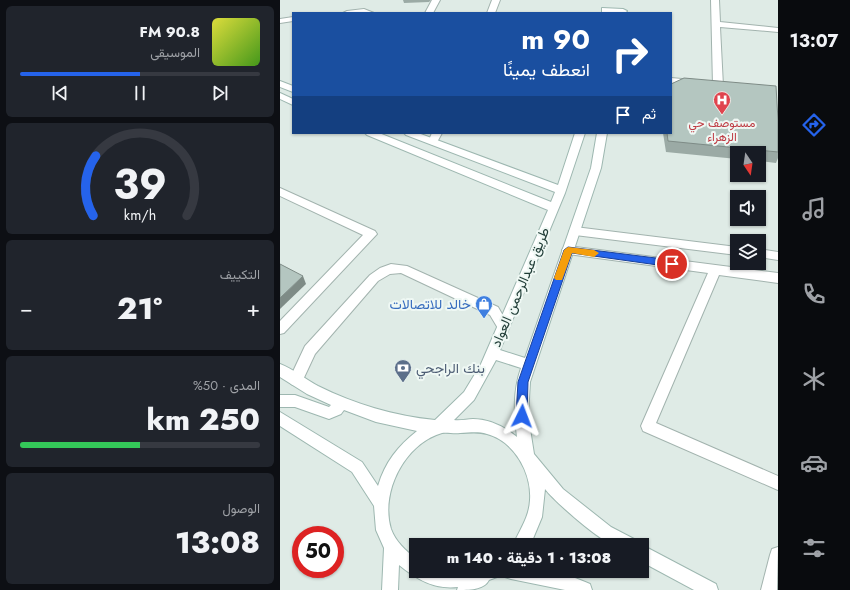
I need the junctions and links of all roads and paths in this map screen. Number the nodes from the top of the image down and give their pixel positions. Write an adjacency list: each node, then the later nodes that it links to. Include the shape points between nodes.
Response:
1 (363, 0): 8 (street)
2 (436, 0): 9 (street)
3 (496, 0): 10 (street)
4 (606, 0): 7 (street)
5 (625, 0): 11 (street)
6 (715, 0): 14 (street)
7 (604, 11): 11 (street)
8 (367, 12)
9 (430, 12)
10 (491, 12)
11 (623, 12)
12 (292, 19): 13 (street)
13 (280, 21)
14 (716, 24): 15 (street); 16 (street, via 714,86)
15 (778, 30)
16 (672, 80)
17 (280, 84): 18 (street)
18 (292, 89)
19 (280, 96): 20 (street)
20 (292, 102)
21 (372, 134): 28 (street)
22 (414, 134): 25 (street)
23 (580, 134): 26 (street, طريق عبدالرحمن العواد)
24 (602, 134): 29 (street, طريق عبدالرحمن العواد, via 596,168)
25 (435, 138): 26 (street)
26 (561, 190): 28 (street, طريق عبدالرحمن العواد)
27 (280, 192): 37 (street, via 371,234)
28 (554, 208): 36 (street, طريق عبدالرحمن العواد)
29 (575, 231): 30 (street, طريق عبدالرحمن العواد); 31 (street)
30 (568, 250): 34 (street); 39 (street, طريق عبدالرحمن العواد)
31 (730, 250)
32 (766, 254): 33 (street)
33 (778, 256)
34 (716, 269): 35 (street); 47 (street, via 648,426)
35 (778, 278)
36 (503, 326): 38 (street, طريق عبدالرحمن العواد); 41 (street, via 494,311 394,267 384,270 374,278 310,350)
37 (280, 329)
38 (492, 353): 39 (street); 45 (street, طريق عبدالرحمن العواد, via 469,396)
39 (529, 365): 46 (street, طريق عبدالرحمن العواد, via 523,382 522,416)
40 (280, 370): 41 (street)
41 (296, 380): 43 (street, via 316,392)
42 (280, 401): 43 (street, via 295,401 329,413 336,410)
43 (342, 402): 45 (street, via 379,417 412,425)
44 (280, 418): 48 (street, via 357,467)
45 (438, 427): 46 (street, via 481,426 499,432 510,439); 48 (street, via 420,437 403,452 390,470)
46 (527, 457): 49 (street, via 536,479 538,504 531,530); 50 (street, via 558,494)
47 (778, 483)
48 (380, 502): 51 (street, via 383,529)
49 (526, 538)
50 (616, 538)
51 (392, 547): 54 (street); 59 (street)
52 (778, 555): 63 (street)
53 (649, 557): 62 (street)
54 (409, 563)
55 (434, 578): 56 (street)
56 (472, 578)
57 (482, 578): 60 (street)
58 (546, 578): 61 (street, via 570,583)
59 (390, 590)
60 (465, 590)
61 (584, 590)
62 (710, 590)
63 (769, 590)

